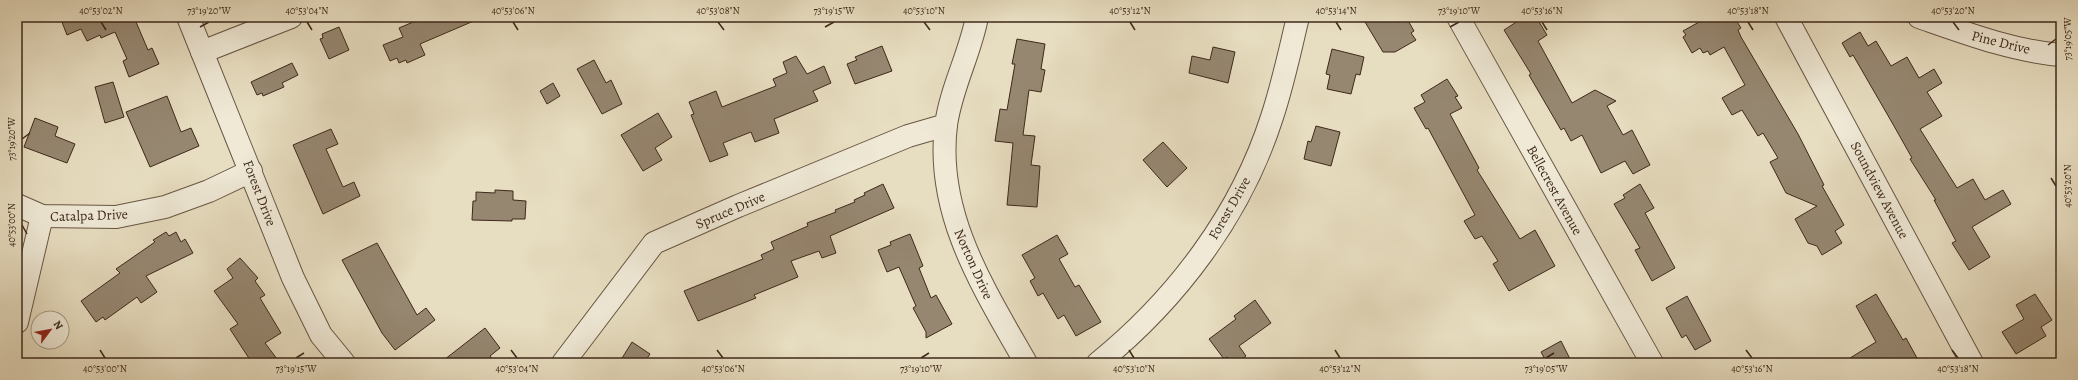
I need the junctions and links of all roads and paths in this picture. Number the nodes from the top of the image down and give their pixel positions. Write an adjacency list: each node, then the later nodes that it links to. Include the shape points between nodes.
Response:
1 (188, 17): 8 (street, Forest Drive)
2 (291, 17): 8 (street)
3 (977, 17): 10 (street, Norton Drive, via 974,35)
4 (1298, 17): 18 (street, Forest Drive, via 1273,116 1244,186 1223,222 1170,294 1137,329)
5 (1458, 17): 19 (street, Bellecrest Avenue)
6 (1786, 17): 20 (street, Soundview Avenue)
7 (1919, 17): 9 (street, Pine Drive, via 1972,36 2046,54)
8 (202, 52): 11 (street, Forest Drive)
9 (2061, 55)
10 (946, 125): 16 (street, Spruce Drive, via 908,136 654,243); 17 (street, Norton Drive, via 945,166 949,202 962,244 986,293)
11 (251, 171): 13 (street, Catalpa Drive, via 209,191 165,207 116,217); 15 (street, Forest Drive, via 293,278 321,335)
12 (17, 204): 13 (street, Catalpa Drive)
13 (42, 216): 14 (street)
14 (17, 322)
15 (344, 363)
16 (563, 363)
17 (1026, 363)
18 (1098, 363)
19 (1652, 363)
20 (1972, 363)

